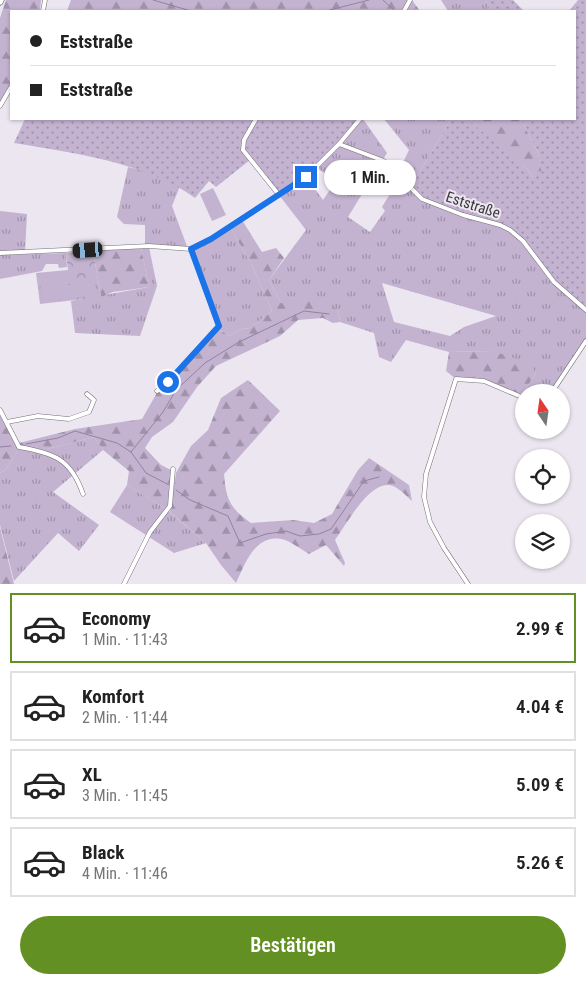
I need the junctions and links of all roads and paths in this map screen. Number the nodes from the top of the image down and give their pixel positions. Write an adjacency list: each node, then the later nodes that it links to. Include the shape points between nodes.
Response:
1 (10, 89): 2 (street)
2 (0, 106)
3 (255, 120): 6 (street, via 244,140 243,150)
4 (359, 120): 5 (street)
5 (339, 144): 6 (street, via 317,168); 9 (street, Eststraße, via 384,160 422,199 510,230 554,282)
6 (279, 195): 7 (street)
7 (191, 249): 8 (street, via 148,246); 12 (street, via 219,326)
8 (0, 253)
9 (586, 310)
10 (586, 341): 11 (street)
11 (557, 384)
12 (157, 391)
13 (87, 394): 16 (street, via 94,400 90,412 69,419 38,416)
14 (515, 394): 20 (street, via 484,381 456,379 426,474 424,498 430,522)
15 (0, 410): 16 (street)
16 (7, 422): 18 (street, via 19,448 41,451 68,464 75,472)
17 (173, 469): 19 (street, via 170,506 150,532)
18 (83, 494)
19 (124, 584)
20 (468, 584)

